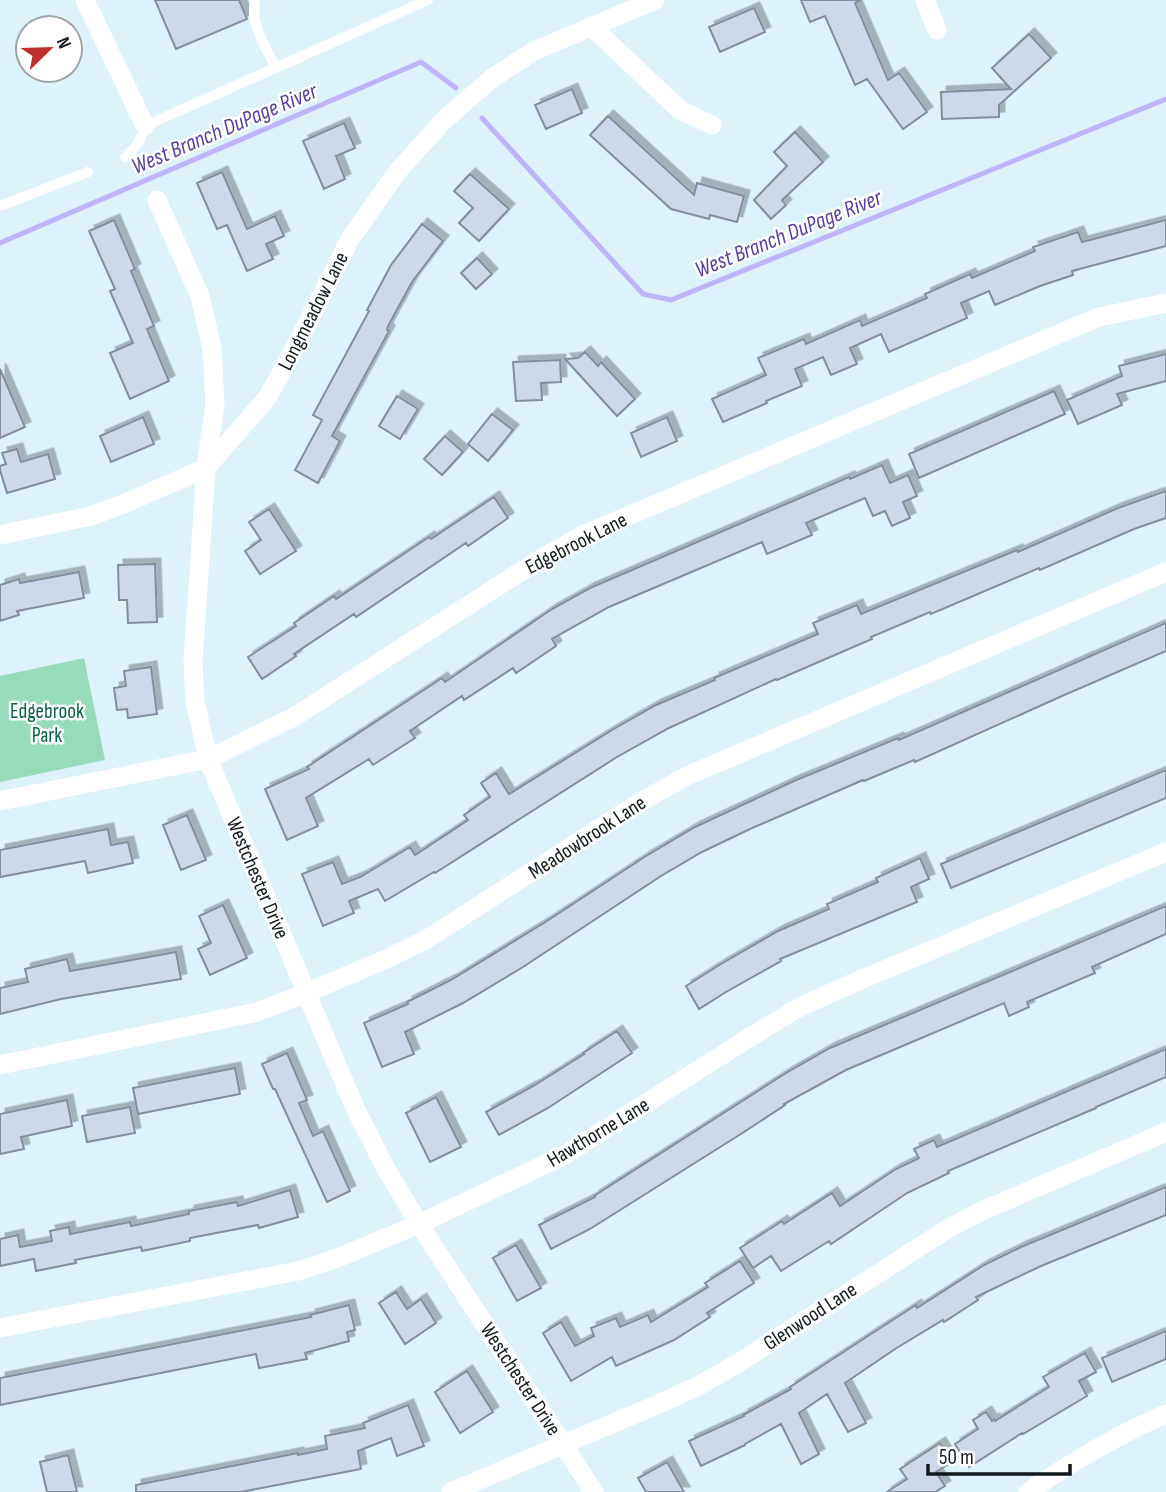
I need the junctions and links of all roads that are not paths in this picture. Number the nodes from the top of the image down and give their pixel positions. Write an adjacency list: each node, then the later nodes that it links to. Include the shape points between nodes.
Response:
1 (85, 0): 11 (street)
2 (255, 0): 9 (lane, via 256,27)
3 (428, 0): 6 (lane)
4 (655, 0): 7 (street, Longmeadow Lane)
5 (925, 0): 8 (street)
6 (409, 4): 9 (lane)
7 (592, 27): 10 (street, via 680,110); 17 (street, Longmeadow Lane, via 507,66 443,121 398,171 350,239 267,398)
8 (937, 30)
9 (276, 68): 11 (lane)
10 (712, 125)
11 (145, 126): 12 (lane, via 135,149)
12 (125, 157)
13 (88, 172): 15 (lane)
14 (157, 200): 17 (street, Westchester Drive, via 200,296 212,348 215,404)
15 (0, 206)
16 (1166, 303): 20 (street, Edgebrook Lane, via 1099,317 583,536 294,717)
17 (206, 468): 18 (street, Longmeadow Lane, via 91,516); 20 (street, Westchester Drive, via 193,662 195,701)
18 (0, 535)
19 (1166, 572): 23 (street, Meadowbrook Lane, via 689,775 426,939)
20 (208, 759): 21 (street, Edgebrook Lane); 23 (street, Westchester Drive)
21 (0, 800)
22 (1166, 852): 26 (street, Hawthorne Lane, via 798,1008 563,1156)
23 (306, 993): 24 (street, Meadowbrook Lane, via 257,1012); 26 (street, Westchester Drive, via 355,1108)
24 (0, 1065)
25 (1166, 1132): 29 (street, Glenwood Lane, via 949,1228 700,1385)
26 (419, 1224): 27 (street, Hawthorne Lane, via 298,1271); 29 (street, Westchester Drive)
27 (0, 1328)
28 (1166, 1414): 32 (street, via 1115,1438)
29 (564, 1444): 30 (street, Glenwood Lane); 31 (street, Westchester Drive)
30 (451, 1492)
31 (594, 1492)
32 (1028, 1492)

